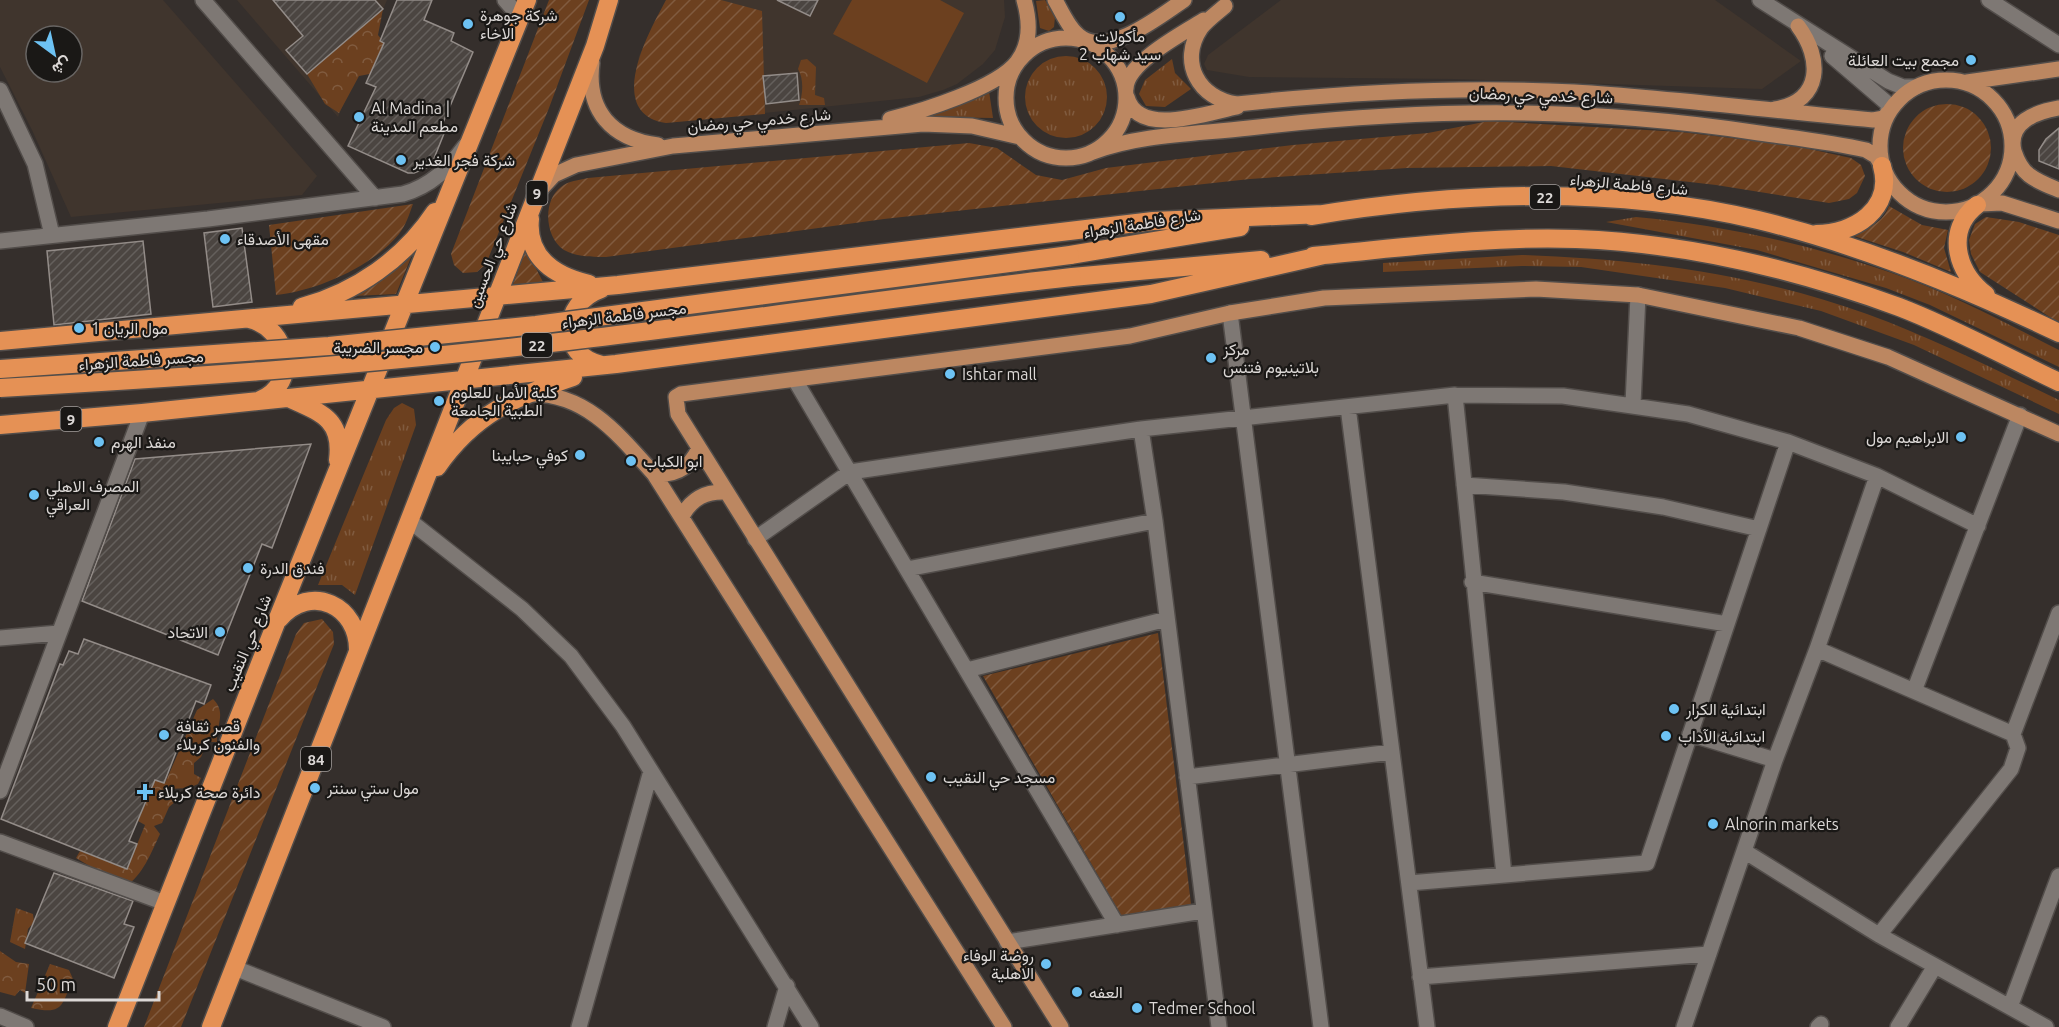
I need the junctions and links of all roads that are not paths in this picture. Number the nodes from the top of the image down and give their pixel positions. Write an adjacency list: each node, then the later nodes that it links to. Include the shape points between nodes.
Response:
1 (203, 0): 36 (street)
2 (505, 0): 12 (street)
3 (527, 0): 12 (highway)
4 (609, 0): 16 (highway, 9)
5 (617, 0): 16 (main road, شارع حي الحسين)
6 (1024, 0): 17 (main road, via 1029,25)
7 (1055, 0): 14 (main road, via 1074,31)
8 (1184, 0): 14 (main road, via 1126,36 1110,41)
9 (1760, 0): 13 (street)
10 (1989, 0): 15 (street)
11 (1228, 3): 22 (main road, via 1138,66 1129,77); 23 (main road, via 1195,39 1192,59 1197,78 1203,90 1224,103)
12 (520, 18): 28 (highway)
13 (1798, 26): 20 (street, via 1893,84); 25 (main road, via 1814,53 1811,82 1791,104); 26 (street, via 1888,104)
14 (1086, 40): 17 (main road, via 1048,40 1030,49); 22 (main road, via 1113,59 1122,73)
15 (2059, 45)
16 (595, 46): 31 (main road, via 593,98 605,120 624,136); 37 (highway, شارع حي الحسين / 9)
17 (1017, 62): 27 (main road, via 997,79 961,95 917,112); 29 (main road, via 1008,80 1005,100 1009,120)
18 (2059, 69): 19 (main road)
19 (1964, 82): 20 (main road, via 1938,80); 30 (main road, via 1979,88 1998,105)
20 (1916, 87): 26 (main road)
21 (0, 90): 42 (street, via 35,164)
22 (1126, 93): 23 (main road, via 1136,114 1149,120 1175,119); 32 (main road, via 1124,114 1117,129)
23 (1257, 102): 25 (main road, via 1383,92 1510,90)
24 (2059, 108): 30 (main road, via 2038,112 2021,122)
25 (1764, 110): 26 (main road, via 1873,120)
26 (1888, 113): 33 (main road, via 1881,130)
27 (849, 129): 29 (main road, via 955,124); 31 (main road, شارع خدمي حي رمضان)
28 (473, 134): 34 (highway); 36 (street, via 433,181 413,191)
29 (1020, 137): 32 (main road, via 1035,150 1054,157 1074,158)
30 (2013, 144): 35 (main road, via 2023,170); 38 (main road, via 2004,180)
31 (673, 146): 37 (main road, via 576,165 554,175)
32 (1093, 152): 33 (main road, شارع خدمي حي رمضان, via 1129,142 1410,114 1550,112 1660,119 1857,148 1871,152)
33 (1882, 166): 38 (main road, via 1897,191 1921,208 1959,212); 41 (highway, via 1884,193 1868,217 1845,230)
34 (453, 186): 49 (highway); 52 (highway, via 413,241 364,281 317,302)
35 (2059, 190)
36 (375, 198): 42 (street)
37 (534, 201): 46 (highway, via 529,229 542,262 576,281); 48 (highway, شارع حي الحسين / 9)
38 (1977, 205): 40 (main road, via 2002,203); 50 (highway, via 1958,230 1959,258 1972,284)
39 (1323, 214): 41 (highway, شارع فاطمة الزهراء / 22, via 1443,201 1569,198 1670,205 1756,220); 44 (highway, شارع فاطمة الزهراء / 22); 46 (highway, via 1153,221)
40 (2059, 221)
41 (1808, 234): 50 (highway, شارع فاطمة الزهراء / 22, via 1925,273)
42 (52, 235): 43 (street)
43 (0, 240)
44 (1070, 255): 56 (highway, مجسر فاطمة الزهراء / 22, bridge, via 536,325 329,346)
45 (1324, 255): 55 (highway, via 1151,294); 59 (highway, 22, via 1498,239 1576,239 1665,246 1768,267 1899,308); 60 (highway, مجسر فاطمة الزهراء / 22, bridge, via 1072,277 666,330 328,367)
46 (618, 285): 48 (highway); 55 (highway, via 586,296 574,309 570,326 573,343 583,357 599,364)
47 (1638, 295): 51 (main road, via 1536,290 1324,298); 66 (street); 69 (main road, via 1761,319 1834,339 1888,357)
48 (497, 297): 49 (highway); 58 (highway, شارع حي الحسين / 9)
49 (404, 305): 52 (highway); 61 (highway)
50 (2008, 309): 53 (highway, شارع فاطمة الزهراء / 22)
51 (1230, 314): 57 (main road, via 1130,336); 70 (street)
52 (241, 319): 54 (highway); 65 (highway, via 271,330 285,358 285,369 276,388 269,396)
53 (2059, 333)
54 (0, 341)
55 (616, 364): 58 (highway); 62 (highway)
56 (0, 369)
57 (795, 380): 75 (main road, via 692,391 676,397 675,407); 76 (street)
58 (464, 381): 61 (highway, 9); 81 (highway, شارع حي الحسين / 84)
59 (2059, 382)
60 (0, 388)
61 (370, 391): 64 (highway, 9); 77 (highway)
62 (526, 394): 78 (main road, via 557,395 588,410); 81 (highway, via 495,409 470,428)
63 (1455, 395): 66 (street, via 1563,396); 67 (street); 80 (street)
64 (290, 398): 65 (highway, 9); 77 (highway, via 320,412 334,426 340,444)
65 (249, 402): 68 (highway, 9)
66 (1634, 404): 74 (street, via 1688,414)
67 (1348, 407): 70 (street); 103 (street)
68 (142, 413): 71 (highway, 9); 95 (street)
69 (2020, 415): 73 (main road); 86 (street)
70 (1243, 418): 72 (street); 105 (street)
71 (0, 425)
72 (1141, 429): 76 (street); 85 (street)
73 (2059, 434)
74 (1788, 442): 79 (street); 87 (street)
75 (699, 448): 78 (main road, via 686,467 676,473); 82 (main road)
76 (850, 472): 88 (street); 89 (street)
77 (336, 474): 93 (highway, شارع حي النقيب)
78 (654, 474): 83 (main road)
79 (1877, 476): 86 (street); 97 (street)
80 (1464, 485): 87 (street, via 1564,492 1663,507); 90 (street)
81 (422, 492): 84 (highway, 84)
82 (726, 492): 83 (main road, via 705,494); 88 (main road)
83 (682, 516): 134 (main road)
84 (410, 521): 98 (highway, 84); 106 (street, via 548,632 591,681)
85 (1155, 521): 89 (street); 92 (street)
86 (1978, 526): 100 (street)
87 (1759, 529): 94 (street)
88 (756, 539): 118 (main road)
89 (907, 569): 99 (street)
90 (1472, 582): 94 (street); 111 (street)
91 (2059, 613): 101 (street)
92 (1167, 619): 99 (street); 107 (street)
93 (276, 623): 98 (highway, via 299,603 330,603 353,623); 114 (highway, شارع حي النقيب)
94 (1727, 624): 102 (street)
95 (59, 633): 96 (street); 108 (street)
96 (0, 638)
97 (1817, 649): 100 (street); 104 (street)
98 (358, 653): 121 (highway, 84)
99 (967, 670): 116 (street)
100 (1914, 691): 101 (street)
101 (2013, 734): 117 (street, via 2018,748 2011,769)
102 (1690, 735): 104 (street); 111 (street, via 1647,863)
103 (1392, 752): 105 (street); 113 (street)
104 (1775, 760): 110 (street)
105 (1287, 763): 107 (street); 137 (street)
106 (651, 771): 123 (street); 131 (street)
107 (1187, 777): 115 (street)
108 (0, 791)
109 (0, 842): 114 (street)
110 (1744, 851): 117 (street); 119 (street)
111 (1504, 875): 113 (street)
112 (2059, 876): 124 (street)
113 (1409, 883): 122 (street)
114 (165, 903): 128 (highway, شارع حي النقيب)
115 (1203, 911): 116 (street); 136 (street)
116 (1117, 925): 118 (street)
117 (1879, 935): 120 (street)
118 (1007, 942): 135 (main road)
119 (1709, 954): 122 (street); 139 (street)
120 (1935, 966): 124 (street); 140 (street)
121 (235, 968): 129 (highway, 84); 130 (street)
122 (1420, 977): 138 (street)
123 (787, 986): 132 (street); 133 (street)
124 (2010, 1007): 126 (street)
125 (0, 1016): 127 (street)
126 (2038, 1025)
127 (26, 1027)
128 (117, 1027)
129 (211, 1027)
130 (383, 1027)
131 (579, 1027)
132 (775, 1027)
133 (812, 1027)
134 (1004, 1027)
135 (1061, 1027)
136 (1219, 1027)
137 (1321, 1027)
138 (1427, 1027)
139 (1684, 1027)
140 (1898, 1027)

